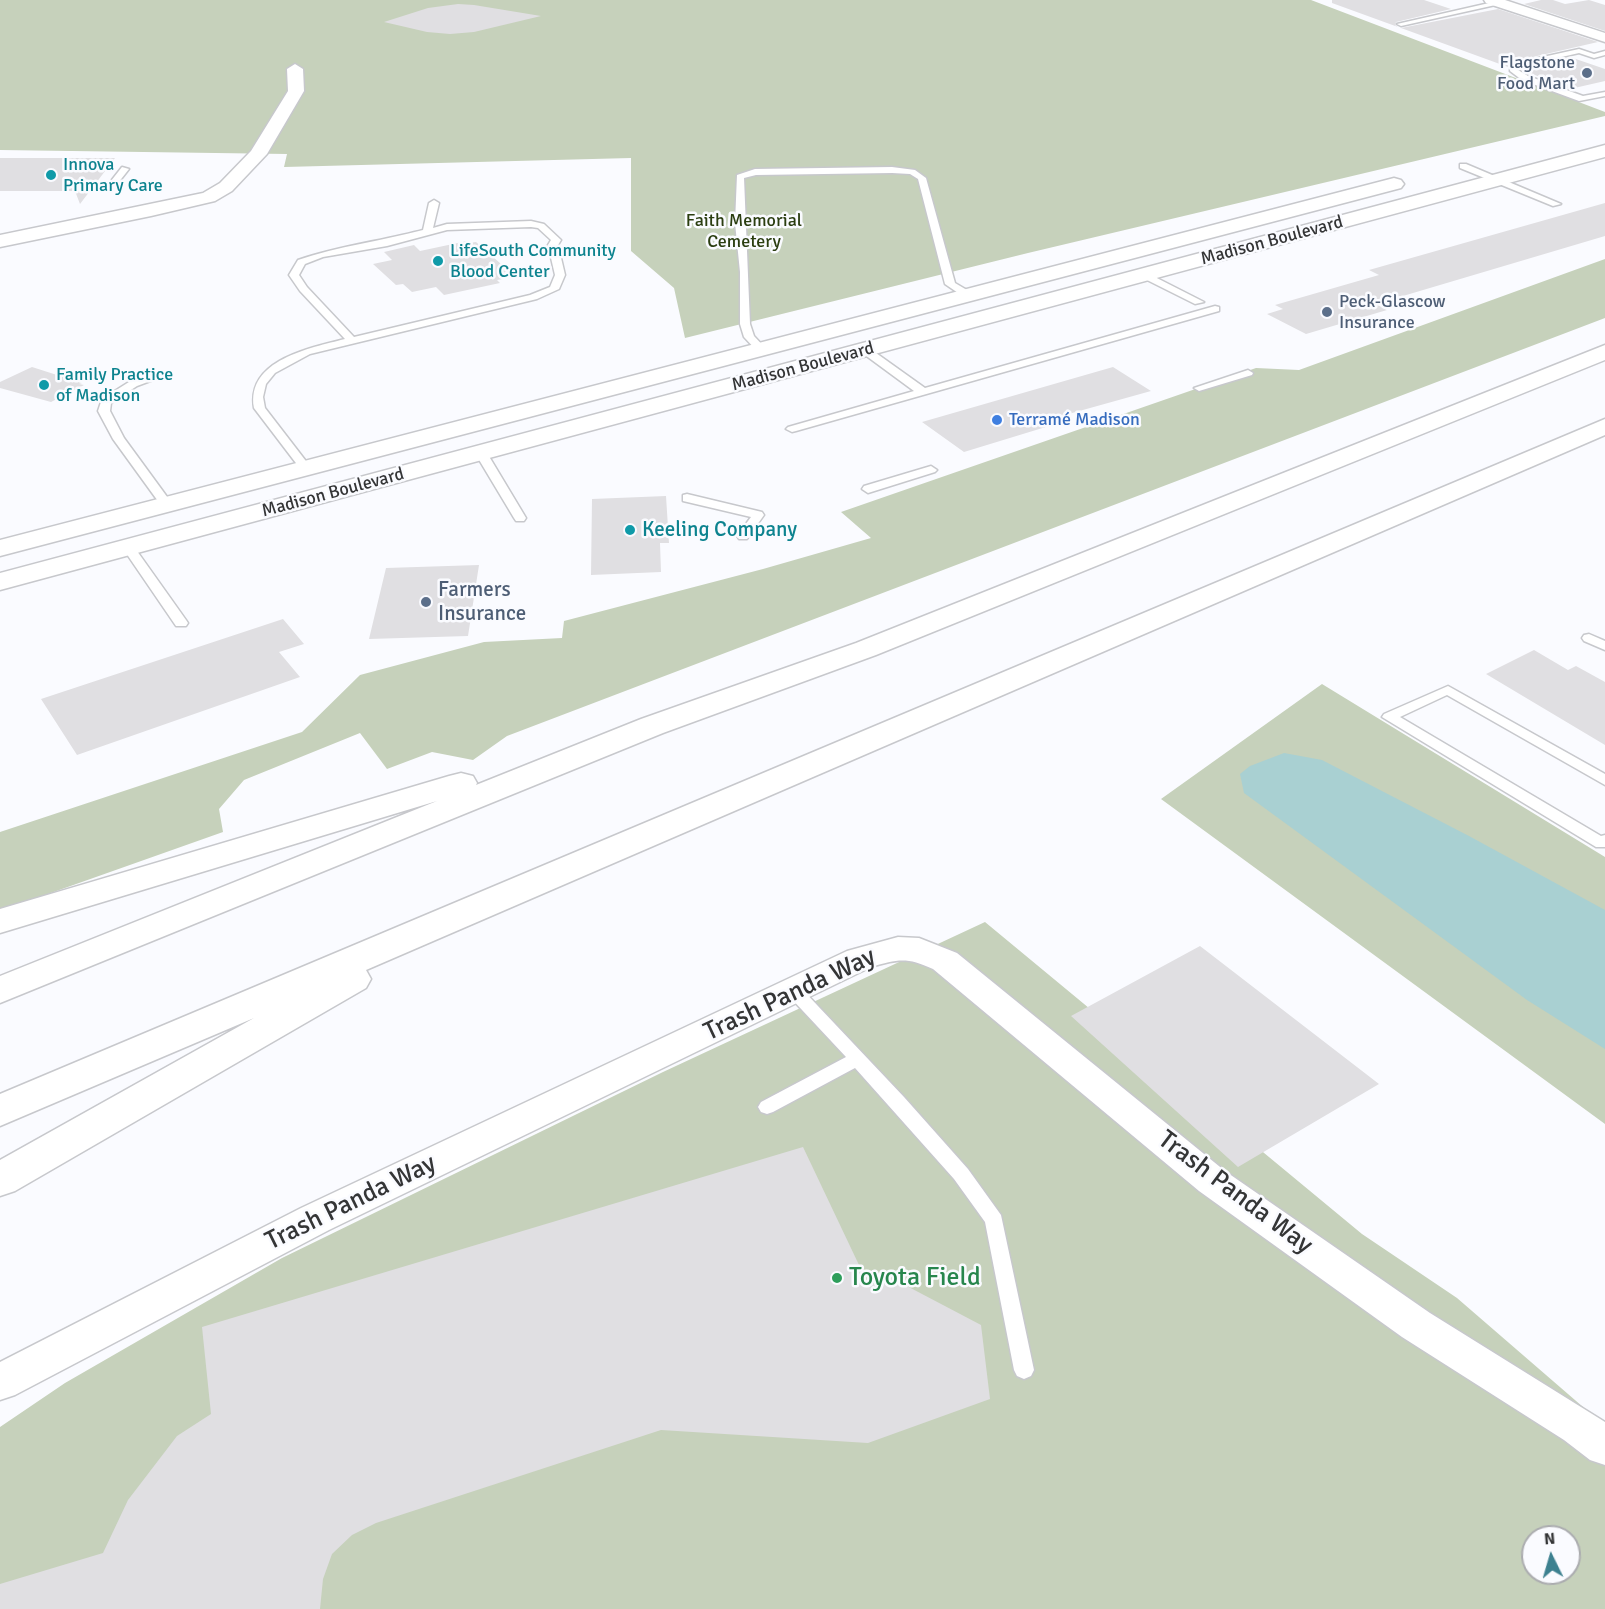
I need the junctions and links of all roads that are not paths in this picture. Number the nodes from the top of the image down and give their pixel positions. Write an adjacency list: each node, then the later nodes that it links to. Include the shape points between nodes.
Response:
1 (1494, 1): 2 (lane); 3 (street)
2 (1401, 24)
3 (1605, 38)
4 (1605, 53): 5 (lane)
5 (1594, 56): 6 (lane); 9 (lane, via 1580,51 1514,66 1514,71 1525,78)
6 (1605, 59)
7 (295, 69): 21 (street, via 296,91 258,154 226,187 209,197)
8 (1605, 94): 9 (lane)
9 (1582, 99): 10 (lane, via 1595,104)
10 (1605, 102)
11 (1605, 129): 13 (main road, Madison Boulevard)
12 (1605, 151): 13 (main road, Madison Boulevard)
13 (1504, 163): 15 (main road, Madison Boulevard); 19 (lane); 22 (main road, Madison Boulevard)
14 (125, 169): 17 (lane)
15 (1440, 172)
16 (1418, 178): 23 (main road, Madison Boulevard)
17 (115, 181)
18 (434, 202): 20 (lane)
19 (1556, 204)
20 (428, 231): 26 (lane, via 301,262 294,275); 26 (lane, via 447,227 541,226 556,240 553,244 560,274 554,289 533,297)
21 (0, 241)
22 (1144, 275): 24 (lane); 28 (main road, Madison Boulevard)
23 (968, 296): 27 (main road, Madison Boulevard); 27 (lane, via 950,284 922,178 912,172 755,172 740,177 740,223 745,324 749,337)
24 (1200, 302)
25 (1215, 309): 34 (lane)
26 (351, 340): 39 (lane, via 287,361 271,371 261,384 260,408)
27 (762, 350): 32 (main road, Madison Boulevard)
28 (865, 350): 34 (lane); 35 (main road, Madison Boulevard)
29 (1605, 352): 52 (main road, via 866,649)
30 (1248, 373): 33 (lane)
31 (149, 378): 43 (lane, via 106,401 104,411 118,439)
32 (652, 378): 35 (main road); 39 (main road, Madison Boulevard)
33 (1199, 388)
34 (923, 392): 37 (lane)
35 (680, 399): 38 (main road, Madison Boulevard)
36 (1605, 426): 55 (main road)
37 (792, 429)
38 (481, 453): 44 (lane); 47 (main road, Madison Boulevard)
39 (306, 469): 43 (main road, Madison Boulevard)
40 (931, 470): 41 (lane)
41 (868, 489)
42 (687, 498): 45 (lane, via 758,514)
43 (167, 505): 46 (main road, Madison Boulevard)
44 (520, 518)
45 (742, 536)
46 (0, 548)
47 (128, 548): 48 (main road, Madison Boulevard); 49 (lane)
48 (0, 582)
49 (181, 623)
50 (1605, 630): 51 (lane, via 1589,638)
51 (1605, 646)
52 (652, 726): 56 (main road); 57 (main road)
53 (1605, 780): 54 (lane, via 1448,690 1389,717)
54 (1604, 843)
55 (495, 899): 61 (main road); 62 (main road)
56 (0, 921)
57 (0, 990)
58 (794, 991): 59 (lane); 64 (street, Trash Panda Way, via 315,1220); 65 (street, Trash Panda Way, via 859,959 898,948 919,949 945,961 1212,1181 1416,1325)
59 (857, 1059): 60 (lane); 63 (lane, via 961,1174 994,1220)
60 (767, 1107)
61 (0, 1111)
62 (0, 1180)
63 (1024, 1370)
64 (0, 1382)
65 (1605, 1446)

